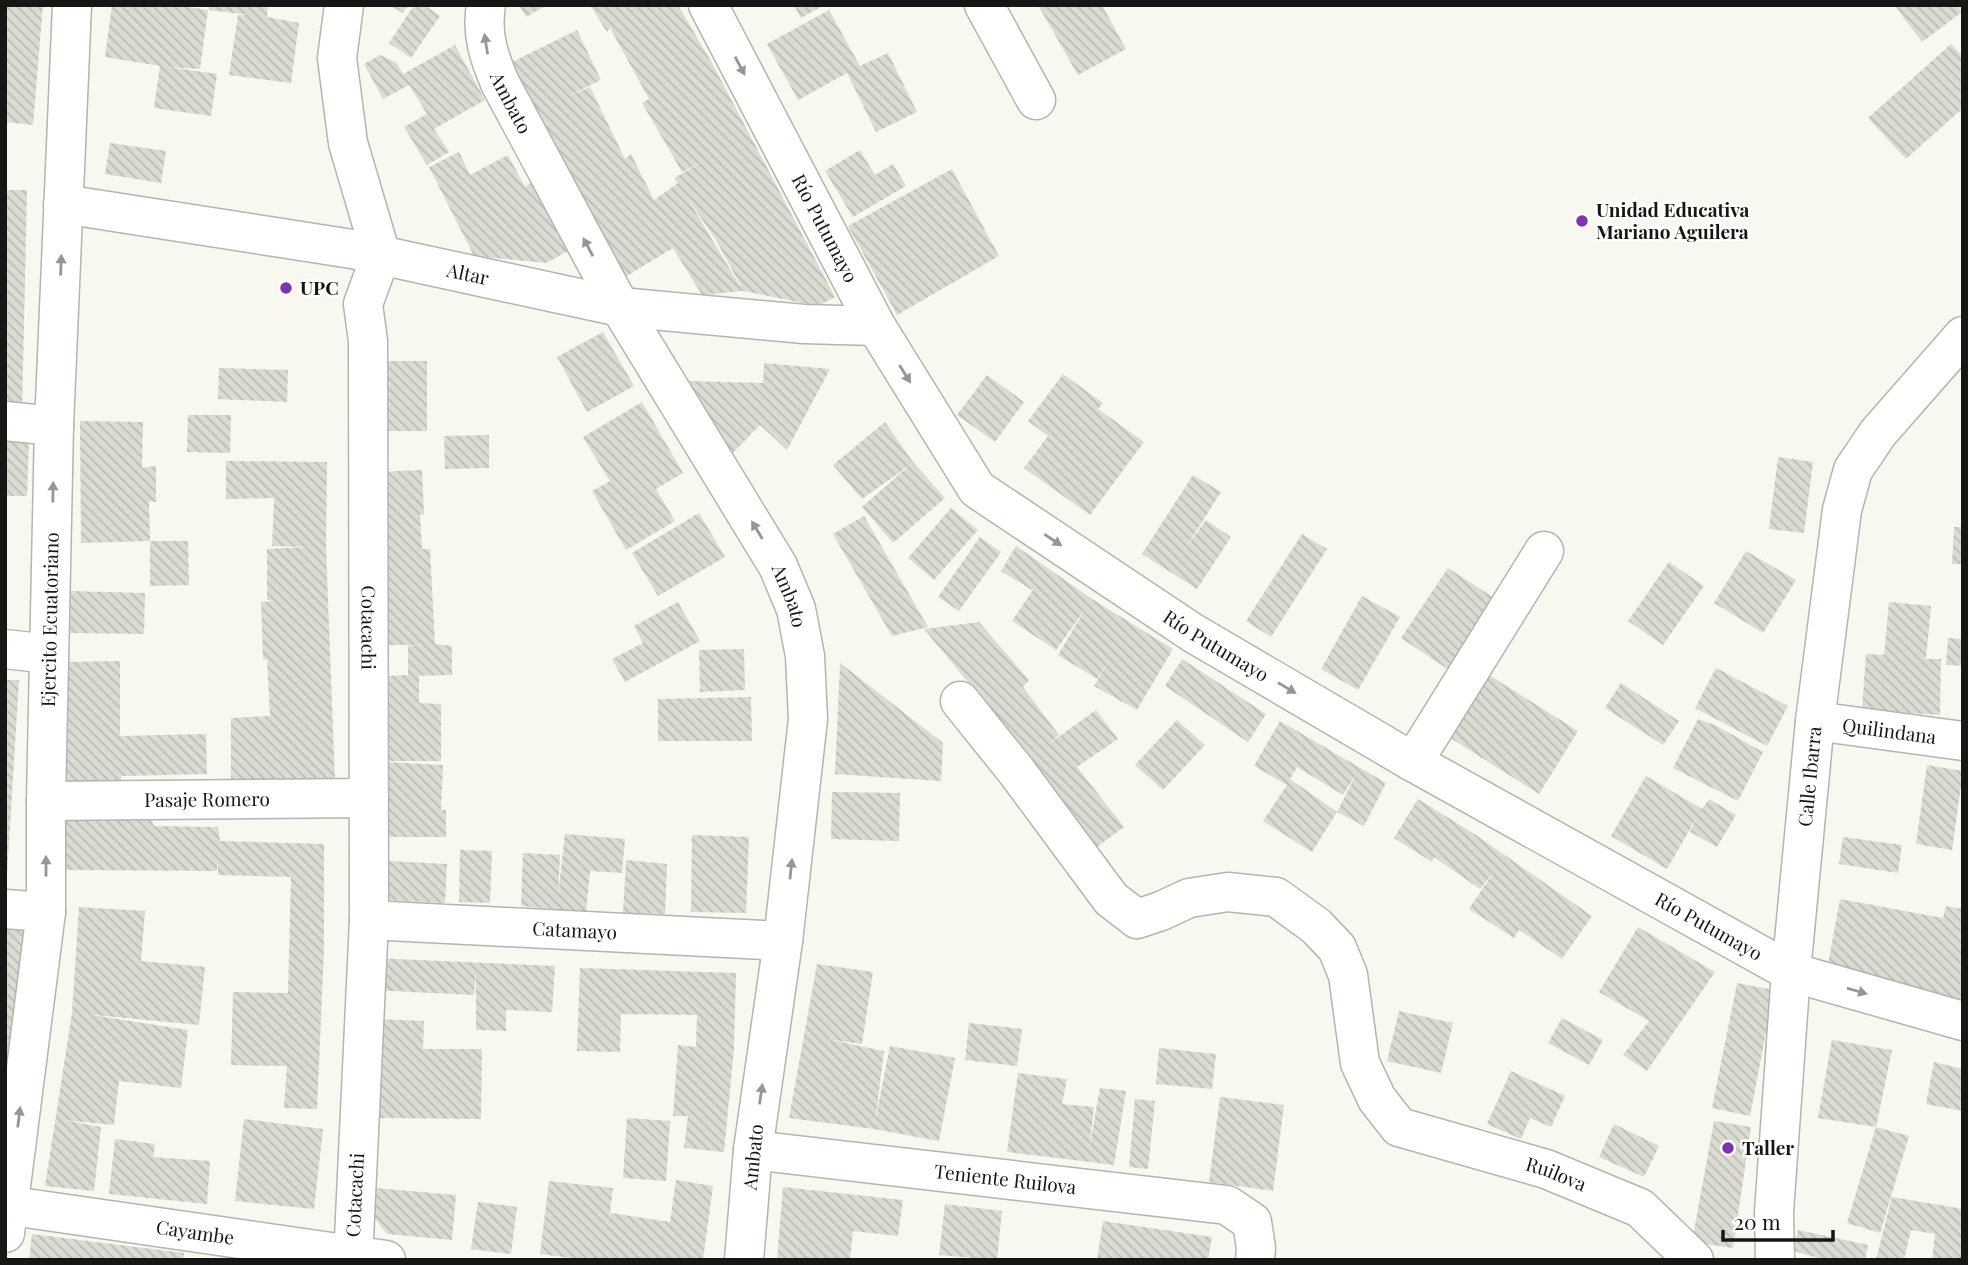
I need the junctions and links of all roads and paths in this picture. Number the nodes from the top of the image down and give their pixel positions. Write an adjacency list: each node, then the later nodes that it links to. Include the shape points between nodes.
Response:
1 (72, 5): 7 (street, Ejercito Ecuatoriano)
2 (344, 5): 8 (street, via 337,58 348,143)
3 (486, 5): 9 (street, Ambato, one-way to 3, via 487,54)
4 (708, 5): 10 (street, Río Putumayo, one-way to 10)
5 (984, 5): 6 (street)
6 (1036, 100)
7 (63, 204): 8 (street, Altar); 13 (street, Ejercito Ecuatoriano, one-way to 7)
8 (381, 255): 9 (street, Altar); 21 (street, Cotacachi, via 363,304 368,341)
9 (620, 307): 10 (street, Altar); 26 (street, Ambato, one-way to 9, via 808,719 805,656 796,609 778,566)
10 (876, 326): 20 (street, Río Putumayo, one-way to 20, via 977,489 1193,633)
11 (1963, 336): 18 (street, Calle Ibarra, via 1878,433 1853,470 1842,510)
12 (5, 421): 13 (street)
13 (54, 426): 16 (street, Ejercito Ecuatoriano, one-way to 13)
14 (1544, 551): 20 (street)
15 (5, 649): 16 (street)
16 (49, 654): 22 (street, Ejercito Ecuatoriano)
17 (960, 701): 34 (street, Ruilova, via 1111,899 1137,919 1189,898 1228,892 1276,897 1316,926 1337,948 1348,975 1360,1063 1377,1099 1399,1127 1546,1169 1640,1208)
18 (1815, 721): 19 (street, Quilindana); 27 (street, Calle Ibarra)
19 (1963, 741)
20 (1413, 762): 27 (street, Río Putumayo)
21 (369, 798): 22 (street, Pasaje Romero); 25 (street, Cotacachi)
22 (46, 801): 24 (street, Ejercito Ecuatoriano, one-way to 22)
23 (5, 909): 24 (street)
24 (46, 912): 30 (street, Ejercito Ecuatoriano, one-way to 24)
25 (369, 920): 26 (street, Catamayo); 31 (street, Cotacachi)
26 (783, 941): 29 (street, Ambato, one-way to 26)
27 (1791, 972): 28 (street, Río Putumayo, one-way to 28); 35 (street, Calle Ibarra, via 1774,1212)
28 (1963, 1021)
29 (752, 1150): 32 (street, Ambato); 33 (street, Teniente Ruilova, via 1227,1205 1252,1222)
30 (6, 1214): 31 (street, Cayambe)
31 (364, 1258)
32 (744, 1260)
33 (1255, 1260)
34 (1694, 1260)
35 (1775, 1260)

